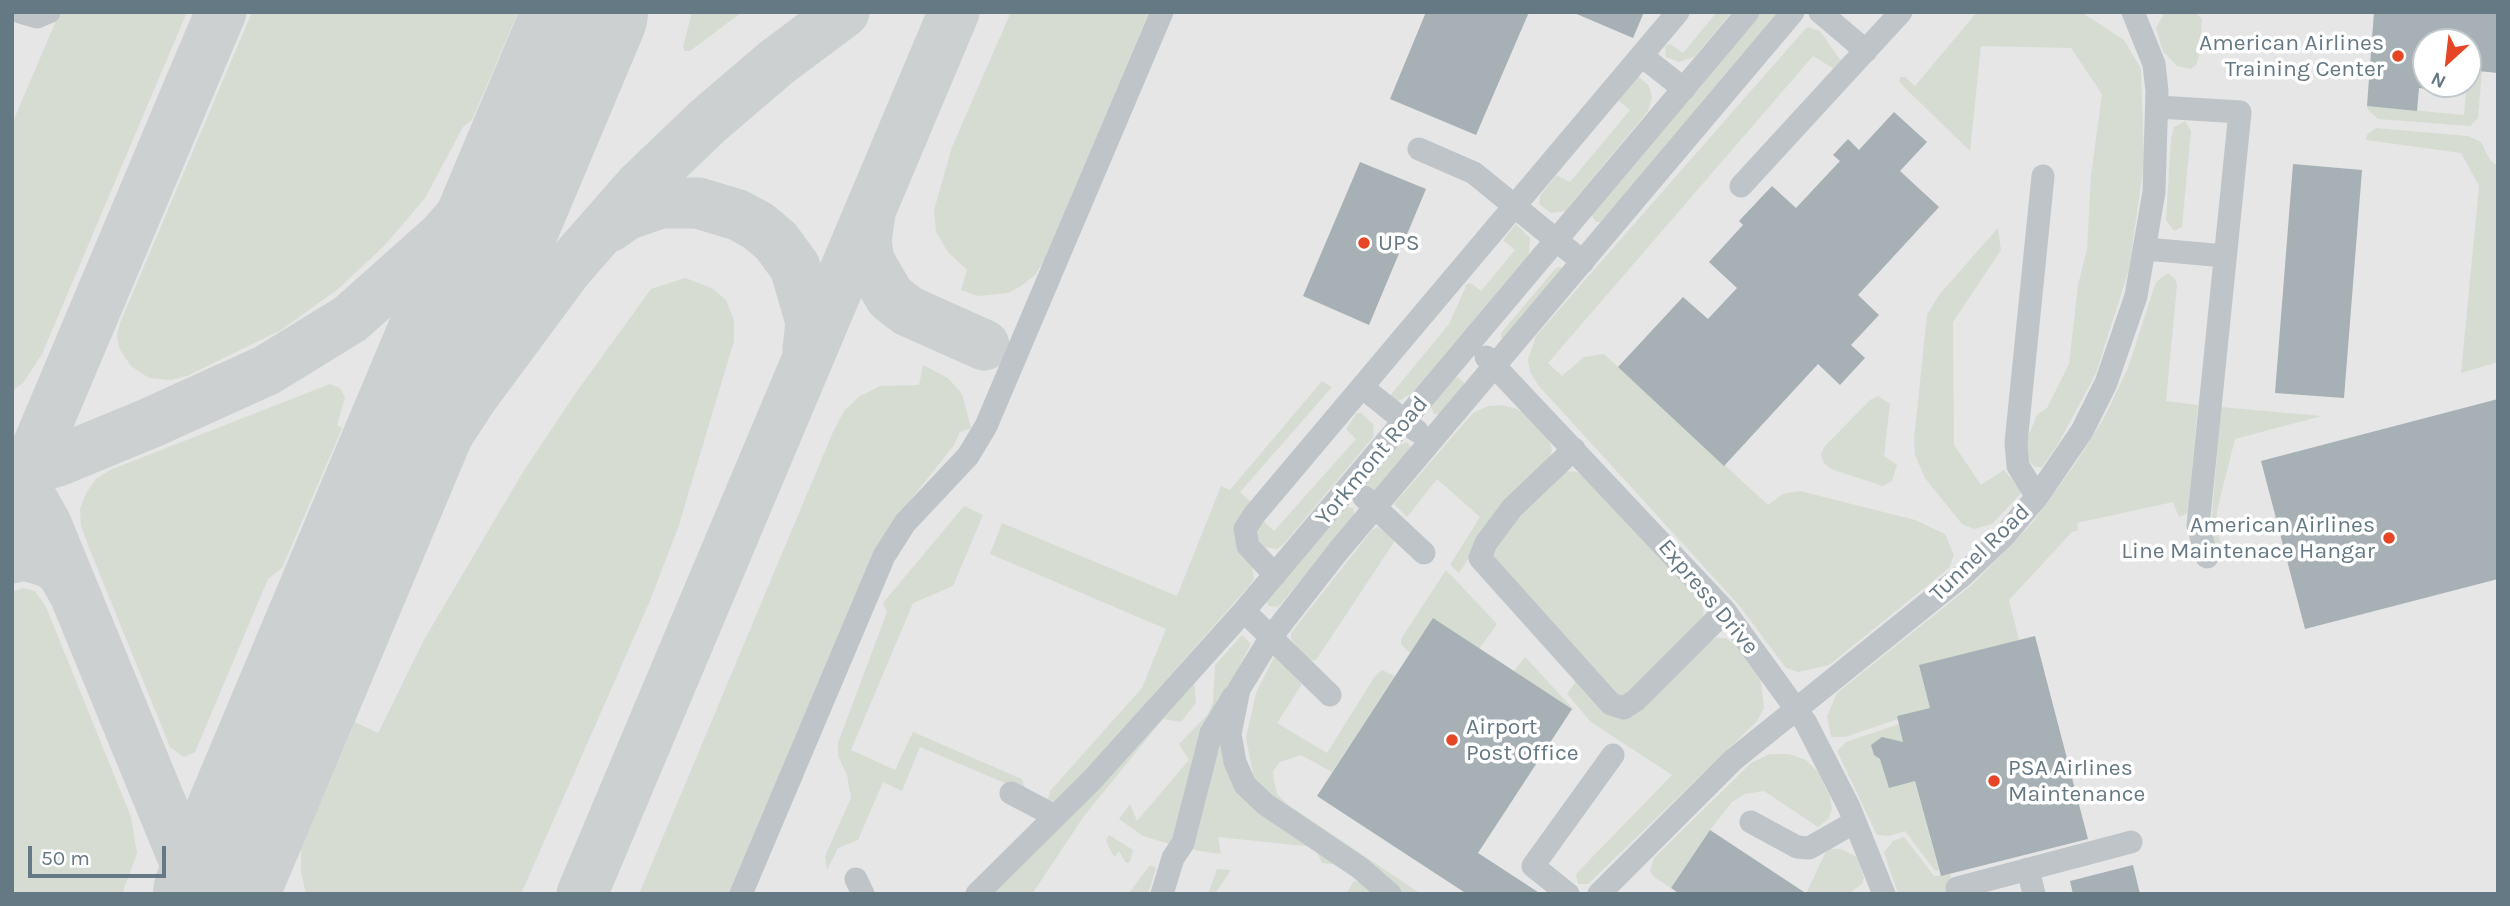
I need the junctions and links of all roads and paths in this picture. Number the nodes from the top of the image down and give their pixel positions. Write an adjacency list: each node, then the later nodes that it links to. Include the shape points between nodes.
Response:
1 (20, 12): 2 (street, via 37,17)
2 (49, 12)
3 (1162, 12): 48 (street, via 986,426 968,456 905,523 884,556)
4 (1678, 12): 11 (street)
5 (1748, 12): 12 (street, Yorkmont Road)
6 (1793, 12): 21 (street, Yorkmont Road)
7 (1820, 12): 10 (street)
8 (1901, 12): 10 (street)
9 (2133, 12): 13 (street, Tunnel Road, via 2154,64)
10 (1866, 51): 16 (street)
11 (1642, 56): 12 (street); 17 (street)
12 (1684, 89): 18 (street, Yorkmont Road)
13 (2158, 99): 19 (street, Tunnel Road); 20 (street, via 2240,112)
14 (1419, 149): 17 (street, via 1474,173)
15 (2043, 176): 29 (street, via 2016,443 2018,466)
16 (1741, 186)
17 (1515, 205): 18 (street); 24 (street)
18 (1557, 240): 21 (street); 22 (street, Yorkmont Road)
19 (2146, 249): 20 (street); 29 (street, Tunnel Road, via 2136,296 2106,383 2075,443)
20 (2225, 256): 32 (street, via 2198,526)
21 (1583, 262): 23 (street, Yorkmont Road)
22 (1471, 343): 23 (street, Express Drive); 25 (street, Yorkmont Road)
23 (1495, 366): 26 (street, Yorkmont Road); 27 (street, Express Drive)
24 (1362, 387): 25 (street); 33 (street, via 1245,529 1248,546)
25 (1405, 422): 26 (street); 28 (street, Yorkmont Road)
26 (1430, 442): 30 (street, Yorkmont Road)
27 (1574, 449): 35 (street, Express Drive); 35 (street, via 1512,508 1480,558 1611,704 1624,708 1636,700)
28 (1352, 486): 30 (street); 33 (street, Yorkmont Road)
29 (2037, 497): 39 (street, Tunnel Road, via 1963,575)
30 (1376, 508): 31 (street); 36 (street, Yorkmont Road)
31 (1424, 553)
32 (2207, 557)
33 (1275, 575): 34 (street, Yorkmont Road)
34 (1244, 611): 36 (street); 42 (street, Yorkmont Road)
35 (1725, 611): 39 (street, Express Drive)
36 (1271, 637): 37 (street, Yorkmont Road); 38 (street)
37 (1240, 690): 50 (street, via 1211,733 1183,843 1173,858); 51 (street, Yorkmont Road, via 1230,734 1245,785)
38 (1330, 695)
39 (1797, 709): 44 (street, Express Drive); 53 (street, Tunnel Road, via 1733,760)
40 (1613, 755): 52 (street, via 1533,866)
41 (1011, 793): 42 (street)
42 (1055, 816): 49 (street, Yorkmont Road)
43 (1751, 822): 44 (street, via 1797,847 1809,848)
44 (1855, 822): 54 (street, Express Drive)
45 (2131, 842): 46 (street)
46 (2028, 869): 47 (street); 55 (street)
47 (1957, 887)
48 (741, 894)
49 (977, 894)
50 (1162, 894)
51 (1390, 894)
52 (1568, 894)
53 (1599, 894)
54 (1884, 894)
55 (2034, 894)

